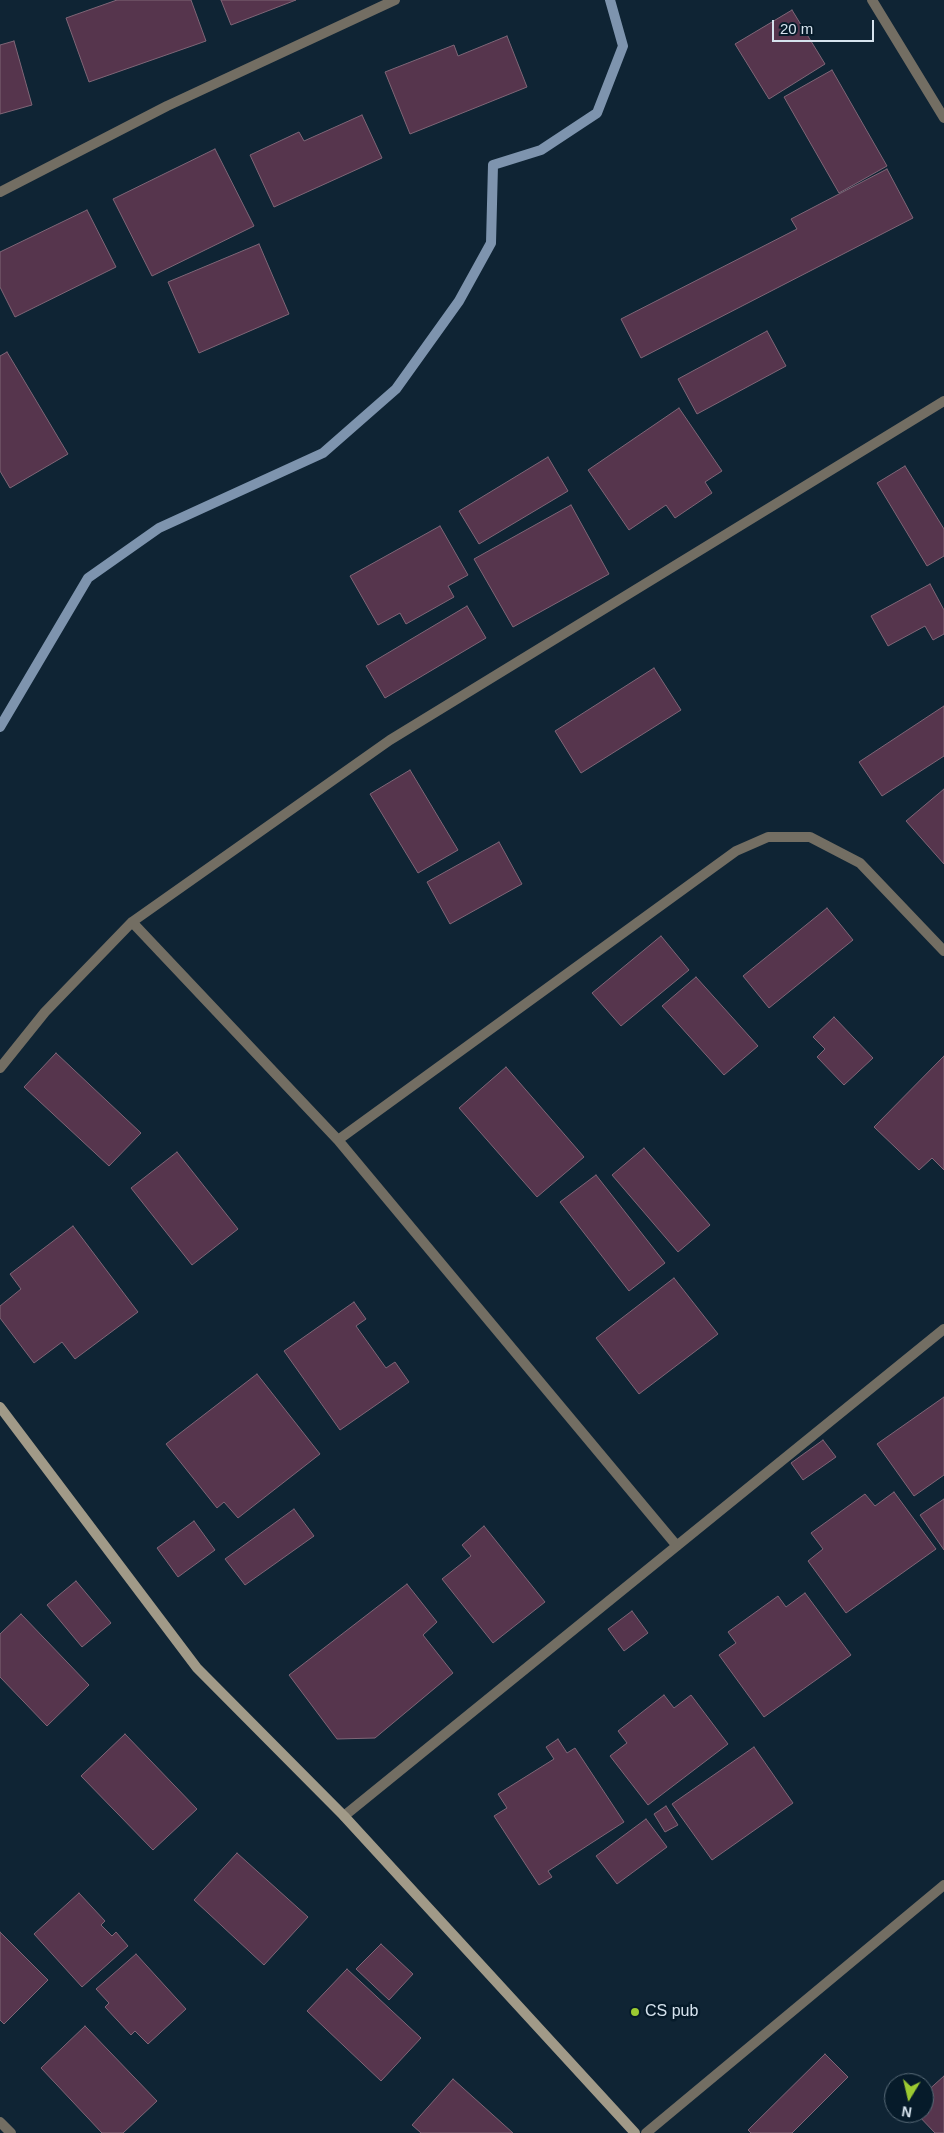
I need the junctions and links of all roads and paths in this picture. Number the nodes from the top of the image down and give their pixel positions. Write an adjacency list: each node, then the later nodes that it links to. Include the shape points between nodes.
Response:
1 (396, 0): 4 (street, via 167,106)
2 (872, 0): 3 (street)
3 (944, 118)
4 (0, 192)
5 (944, 401): 6 (street, via 390,740)
6 (132, 922): 8 (street, via 45,1012); 9 (street)
7 (944, 951): 9 (street, via 860,863 810,837 768,837 736,852)
8 (0, 1068)
9 (338, 1140): 12 (street)
10 (944, 1329): 12 (street)
11 (0, 1407): 13 (street, via 198,1668)
12 (677, 1546): 13 (street)
13 (344, 1816): 17 (street)
14 (944, 1885): 18 (street)
15 (0, 2122): 16 (street)
16 (11, 2133)
17 (635, 2133)
18 (646, 2133)

